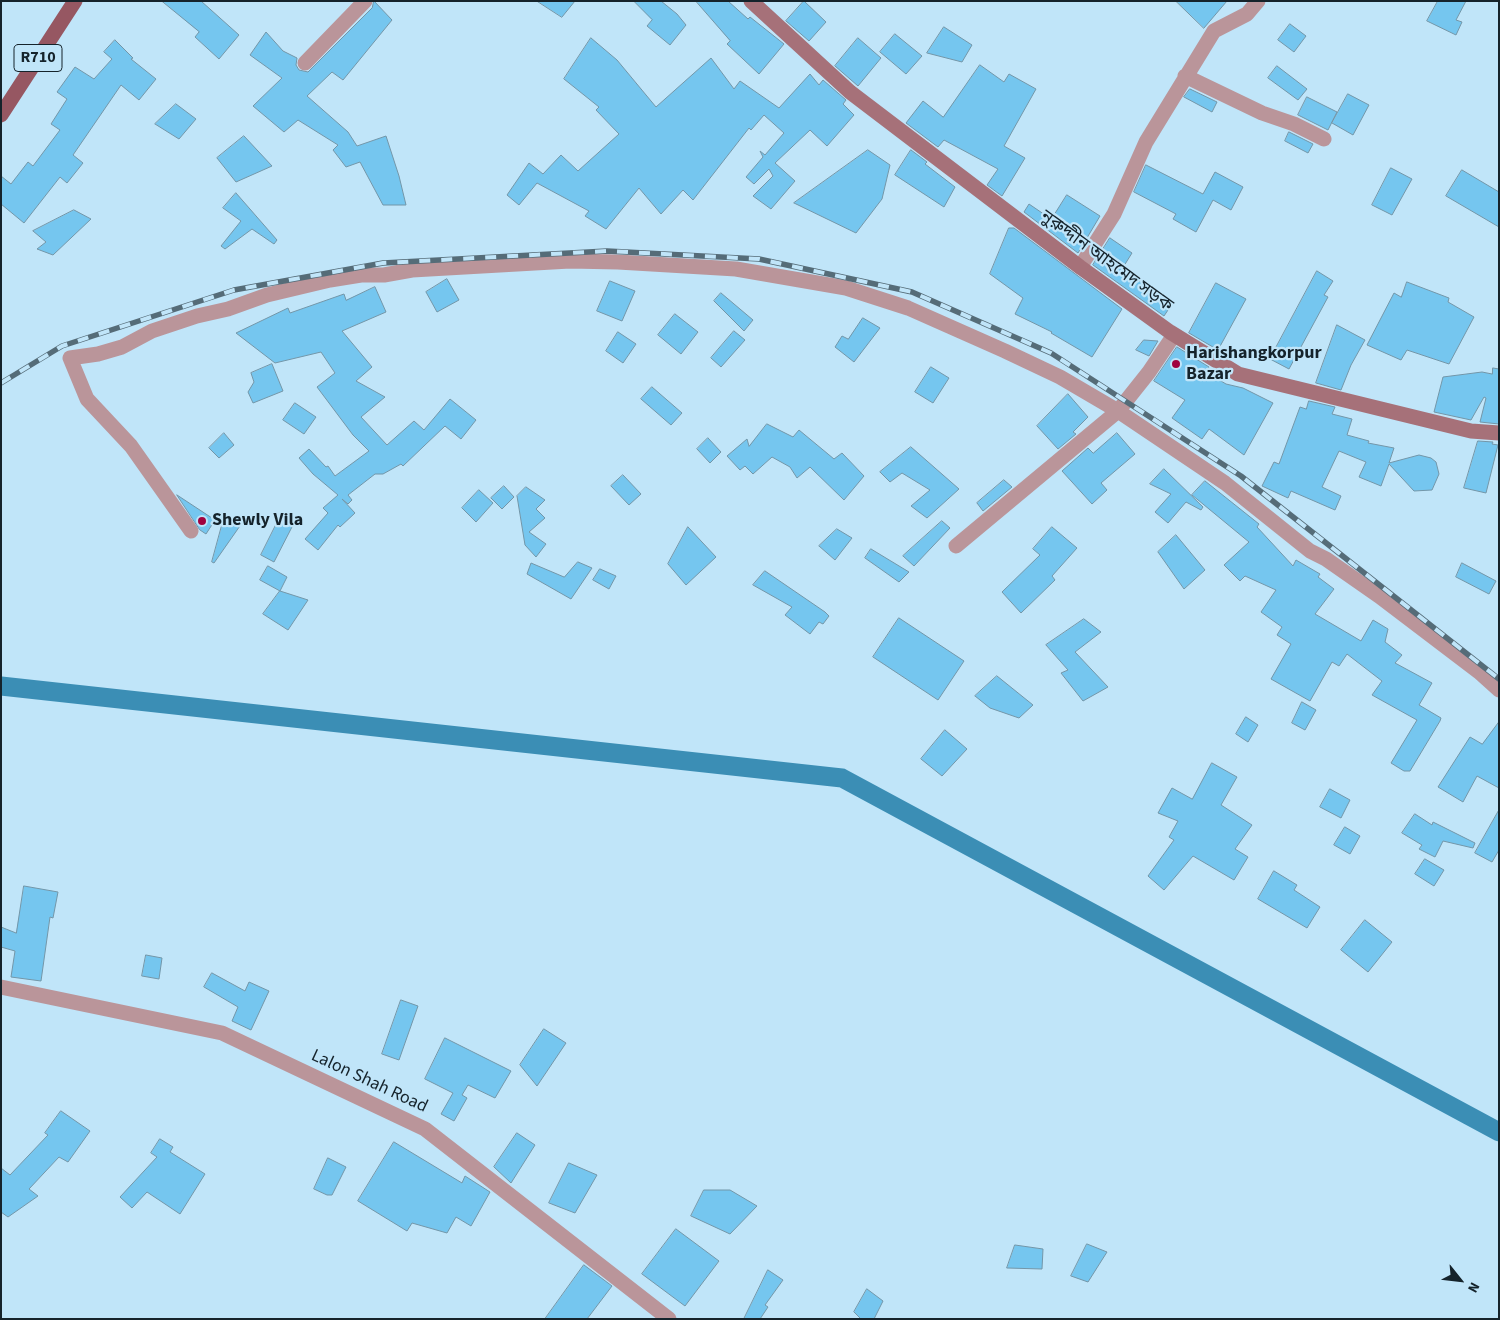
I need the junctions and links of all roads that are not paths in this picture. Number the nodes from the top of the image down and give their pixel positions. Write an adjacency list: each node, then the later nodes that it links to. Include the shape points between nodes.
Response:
1 (75, 1): 7 (main road, R710)
2 (365, 1): 5 (street)
3 (751, 1): 9 (main road, নুরুদ্দীন আহমেদ সড়ক, via 850,92)
4 (1258, 1): 6 (street, via 1247,14 1214,32)
5 (305, 63)
6 (1185, 76): 8 (street); 9 (street, via 1146,142 1114,214)
7 (1, 115)
8 (1324, 140)
9 (1080, 267): 10 (main road, নুরুদ্দীন আহমেদ সড়ক)
10 (1174, 335): 11 (street); 12 (main road, নুরুদ্দীন আহমেদ সড়ক, via 1238,374 1471,432)
11 (1118, 411): 13 (street, via 1060,378 926,316 846,288 807,280 736,269 597,261 361,275 267,295 228,310 162,328 122,347 70,358 87,399 131,446); 14 (street); 15 (street, via 1225,483 1310,551 1379,596)
12 (1499, 433)
13 (191, 531)
14 (956, 546)
15 (1499, 690)
16 (1, 987): 17 (street, Lalon Shah Road, via 222,1033 425,1129)
17 (669, 1319)

